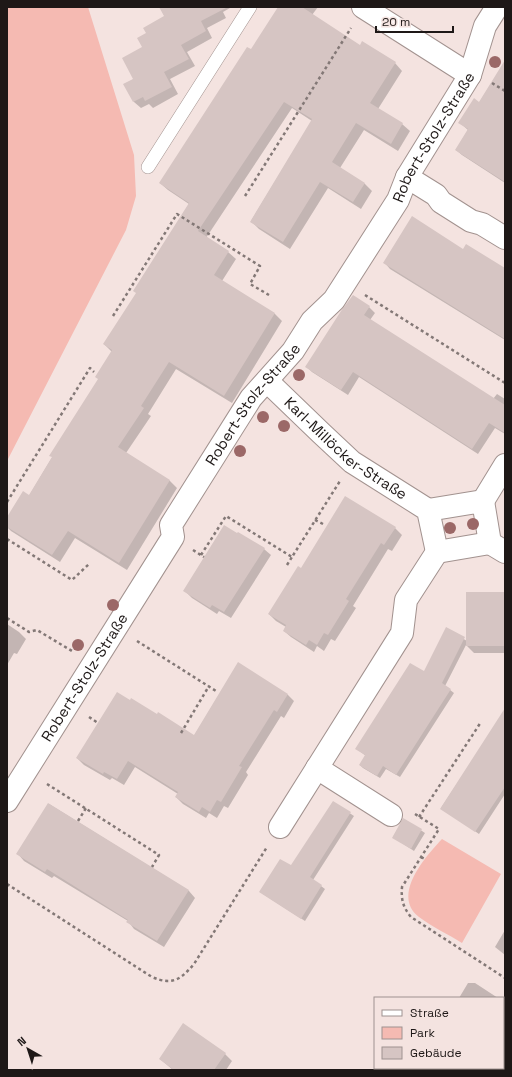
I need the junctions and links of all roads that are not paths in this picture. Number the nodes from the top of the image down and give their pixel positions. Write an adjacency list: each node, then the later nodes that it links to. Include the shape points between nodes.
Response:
1 (250, 7): 5 (lane)
2 (364, 7): 4 (street)
3 (497, 7): 4 (street, Robert-Stolz-Straße, via 485,26)
4 (470, 75): 6 (street, Robert-Stolz-Straße)
5 (148, 167)
6 (407, 177): 7 (street, via 471,221 482,224); 8 (street, Robert-Stolz-Straße, via 398,200 346,283 334,300 312,321 293,351)
7 (505, 238)
8 (267, 381): 11 (street, Karl-Millöcker-Straße, via 352,462); 15 (street, Robert-Stolz-Straße, via 251,398 171,525 173,537)
9 (505, 465): 10 (street)
10 (483, 501): 11 (street); 12 (street)
11 (428, 510): 13 (street)
12 (497, 547): 13 (street)
13 (437, 552): 14 (street, via 406,600 402,633)
14 (317, 768): 16 (street); 17 (street)
15 (7, 801)
16 (391, 815)
17 (280, 827)

